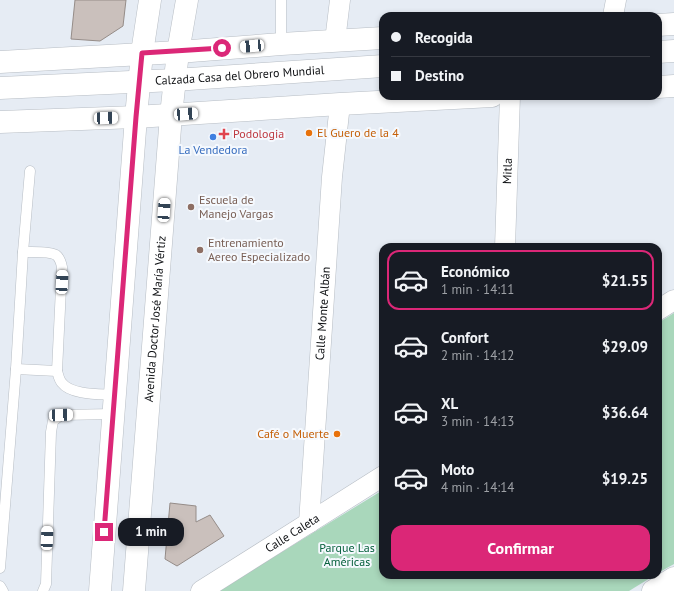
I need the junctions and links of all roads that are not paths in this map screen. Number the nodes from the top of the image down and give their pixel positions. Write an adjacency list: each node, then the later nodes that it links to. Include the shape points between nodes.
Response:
1 (150, 0): 15 (main road)
2 (187, 0): 13 (main road, Avenida Doctor José María Vértiz)
3 (281, 0): 11 (lane)
4 (340, 0): 10 (street)
5 (616, 0): 6 (street)
6 (614, 12)
7 (674, 24): 8 (main road)
8 (662, 25)
9 (379, 38): 10 (main road)
10 (335, 41): 11 (main road)
11 (281, 44): 13 (main road)
12 (674, 51): 14 (main road)
13 (178, 52): 15 (main road); 18 (main road, Avenida Doctor José María Vértiz)
14 (662, 52)
15 (142, 53): 16 (main road); 19 (main road)
16 (0, 62)
17 (379, 66): 18 (main road, Calzada Casa del Obrero Mundial)
18 (174, 80): 19 (main road, Calzada Casa del Obrero Mundial); 26 (main road, Avenida Doctor José María Vértiz)
19 (139, 81): 22 (main road, Calzada Casa del Obrero Mundial); 27 (main road)
20 (674, 86): 21 (main road)
21 (662, 87)
22 (0, 88)
23 (416, 100): 25 (main road)
24 (510, 100): 30 (street, Mitla)
25 (340, 104): 26 (main road); 38 (street, Calle Monte Albán, via 332,177)
26 (171, 115): 27 (main road); 45 (main road, Avenida Doctor José María Vértiz)
27 (136, 117): 28 (main road); 36 (main road)
28 (0, 122)
29 (30, 171): 31 (lane)
30 (505, 243)
31 (23, 252): 34 (lane); 35 (lane, via 50,253 61,260)
32 (674, 300): 33 (street)
33 (662, 308)
34 (16, 369): 35 (lane); 39 (lane)
35 (57, 371): 36 (lane, via 62,383 70,389 89,393)
36 (114, 404): 43 (lane, via 61,415 53,421 46,584); 44 (main road)
37 (379, 479): 38 (street, Calle Caleta)
38 (309, 523): 46 (street, Calle Caleta)
39 (0, 568)
40 (674, 578): 47 (main road)
41 (0, 586): 42 (lane)
42 (4, 591)
43 (43, 591)
44 (100, 591)
45 (134, 591)
46 (201, 591)
47 (653, 591)

